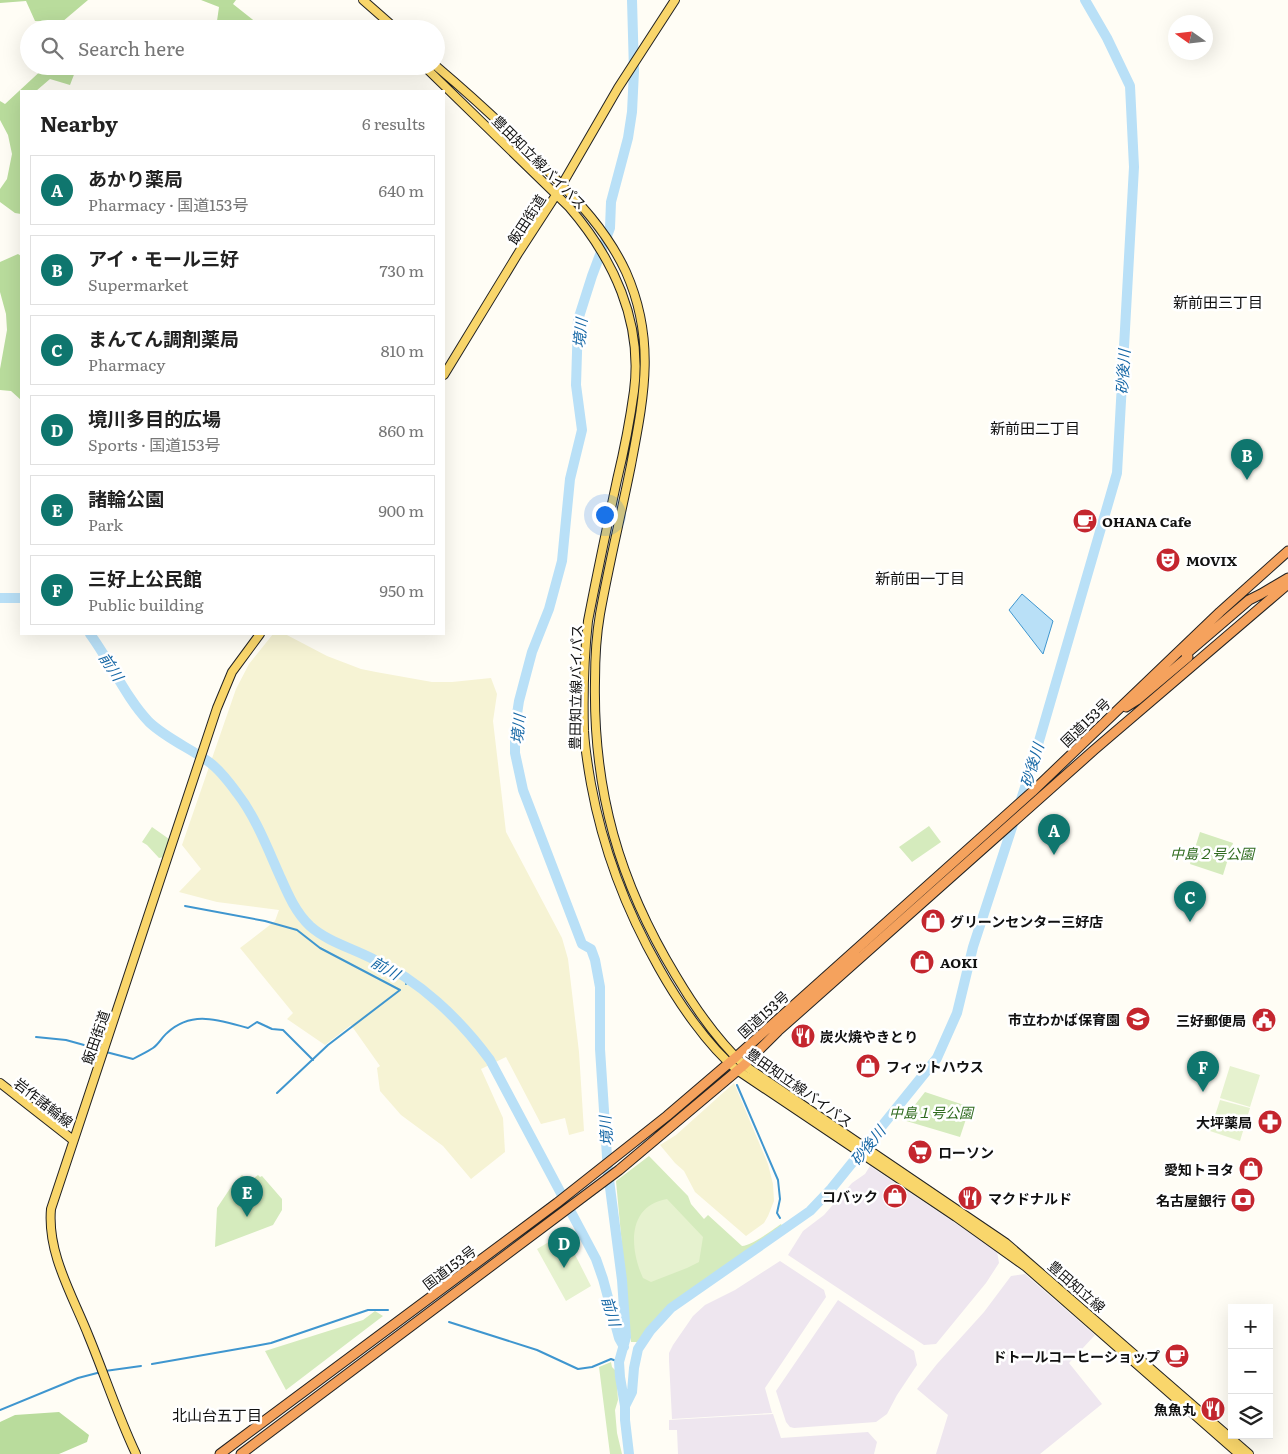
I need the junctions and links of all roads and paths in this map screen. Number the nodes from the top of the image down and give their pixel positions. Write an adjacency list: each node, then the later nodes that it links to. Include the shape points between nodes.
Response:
1 (675, 0): 7 (main road, 飯田街道, via 618,88)
2 (366, 3): 3 (main road); 4 (main road)
3 (380, 20)
4 (386, 20)
5 (445, 74): 7 (main road, 豊田知立線バイパス)
6 (433, 75): 8 (main road, 豊田知立線バイパス)
7 (562, 184): 8 (main road, 飯田街道); 15 (main road, 豊田知立線バイパス, via 603,231 617,255 626,273 644,337 645,381 641,412 596,644 594,701 603,791 618,854 642,915 696,1010)
8 (556, 195): 9 (main road, 飯田街道); 15 (main road, 豊田知立線バイパス, via 598,244 612,270 631,323 635,357 634,390 585,646 584,732 596,812 604,844 630,913 668,984 717,1051)
9 (445, 372)
10 (1288, 551): 14 (highway, 国道153号)
11 (1288, 578): 14 (highway, via 1249,600 1136,700)
12 (1288, 584): 16 (highway, 国道153号, via 1094,750)
13 (259, 635): 18 (main road, 飯田街道, via 232,672 217,708)
14 (1113, 714): 15 (highway, 国道153号, via 1032,792)
15 (732, 1060): 16 (main road, 豊田知立線バイパス); 21 (highway, 国道153号, via 557,1203)
16 (740, 1068): 19 (main road, 豊田知立線バイパス); 22 (highway, 国道153号, via 619,1170)
17 (0, 1083): 18 (main road, 岩作諸輪線)
18 (73, 1140): 20 (main road, 飯田街道, via 51,1210 52,1238 57,1259)
19 (873, 1156): 23 (main road, 豊田知立線, via 1026,1267); 24 (main road, 豊田知立線, via 1006,1242)
20 (136, 1454)
21 (220, 1454)
22 (241, 1454)
23 (1239, 1454)
24 (1250, 1454)

